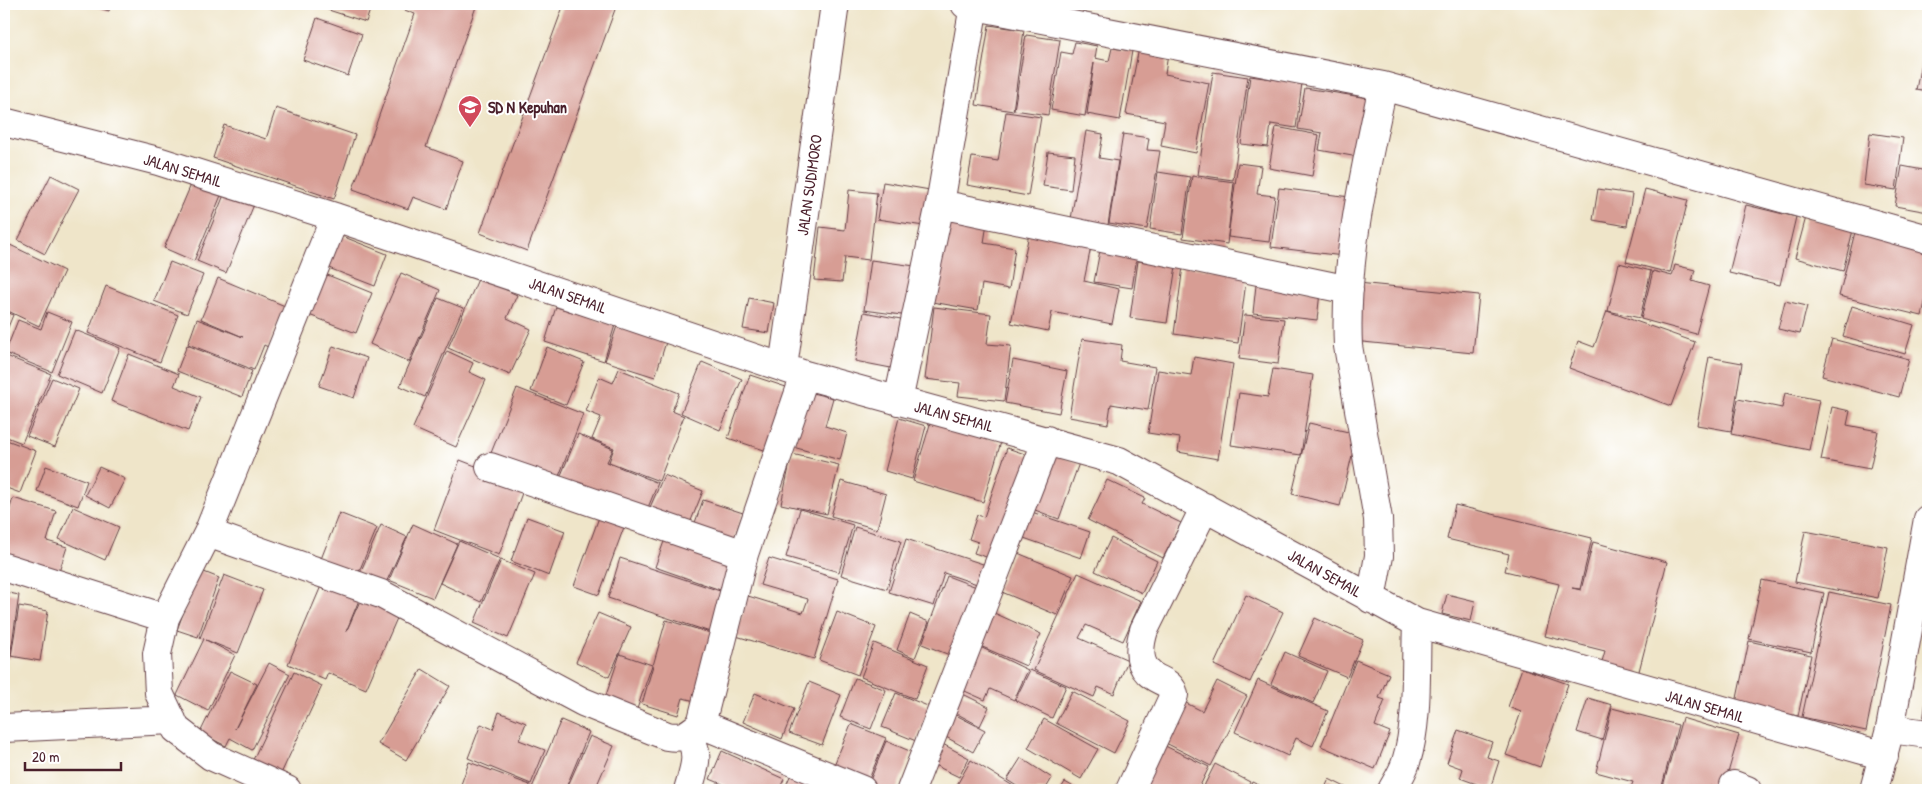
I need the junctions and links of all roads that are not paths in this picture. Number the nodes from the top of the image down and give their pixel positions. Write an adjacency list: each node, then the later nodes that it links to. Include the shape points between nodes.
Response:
1 (835, 4): 9 (street, JALAN SUDIMORO)
2 (970, 4): 3 (street); 5 (street)
3 (1383, 86): 7 (street); 8 (street, via 1362,180)
4 (4, 122): 6 (street, JALAN SEMAIL, via 158,162)
5 (940, 204): 8 (street); 10 (street)
6 (335, 217): 9 (street, JALAN SEMAIL); 15 (street)
7 (1928, 239)
8 (1349, 290): 18 (street, via 1348,346 1378,519 1379,556)
9 (794, 371): 10 (street, JALAN SEMAIL); 16 (street, JALAN SUDIMORO)
10 (898, 401): 11 (street, JALAN SEMAIL)
11 (1047, 440): 13 (street, JALAN SEMAIL, via 1119,460); 30 (street)
12 (490, 467): 16 (street)
13 (1205, 507): 18 (street, JALAN SEMAIL); 31 (street, via 1144,630 1141,642 1143,663 1148,673 1173,689 1174,695)
14 (1928, 519): 24 (street)
15 (208, 533): 19 (street); 23 (street, via 381,594 591,706 666,736 679,738)
16 (744, 554): 23 (street, JALAN SUDIMORO)
17 (4, 567): 19 (street)
18 (1371, 599): 20 (street, JALAN SEMAIL)
19 (165, 618): 21 (street, via 157,654 159,693)
20 (1417, 623): 26 (street, JALAN SEMAIL); 32 (street, via 1410,742 1405,763)
21 (172, 720): 22 (street); 27 (street, via 176,729 211,756)
22 (4, 728)
23 (695, 729): 28 (street, via 696,758); 29 (street)
24 (1890, 729): 25 (street); 26 (street)
25 (1928, 734)
26 (1884, 756): 33 (street)
27 (288, 790)
28 (688, 790)
29 (862, 790)
30 (912, 790)
31 (1130, 790)
32 (1392, 790)
33 (1874, 790)

